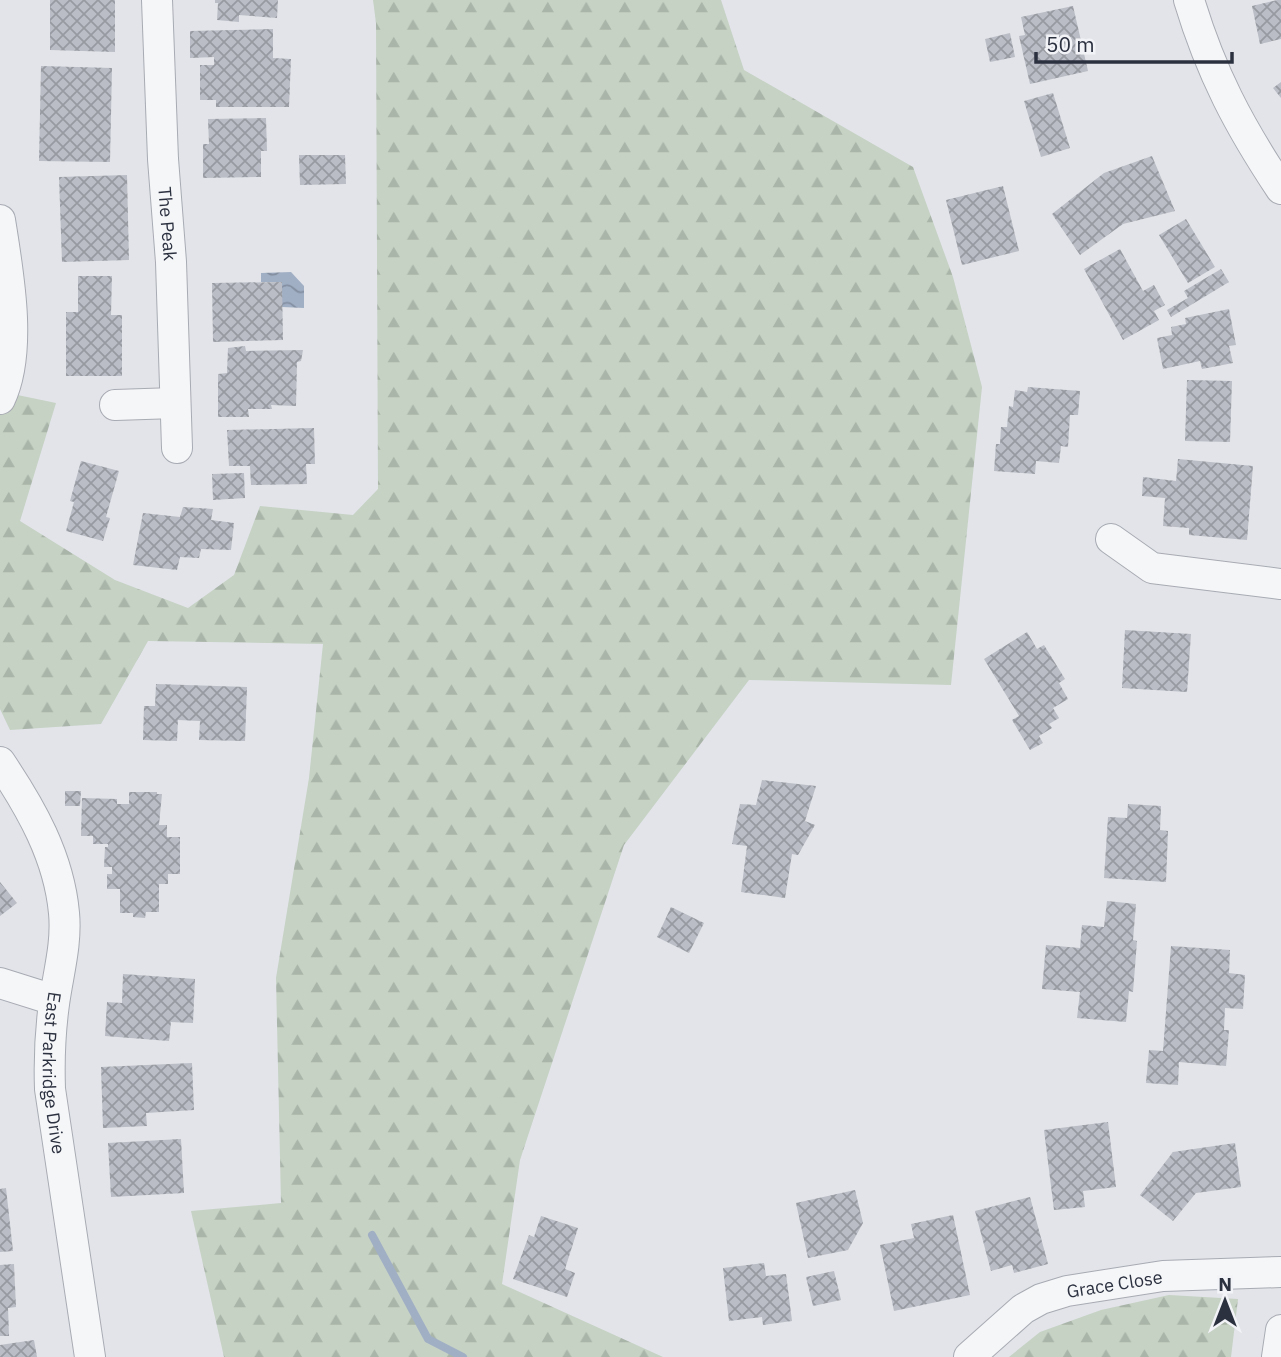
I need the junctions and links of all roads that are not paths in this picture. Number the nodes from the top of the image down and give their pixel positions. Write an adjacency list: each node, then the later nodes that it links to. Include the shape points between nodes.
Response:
1 (157, 0): 6 (street, The Peak)
2 (1189, 0): 3 (street, via 1240,125)
3 (1281, 189)
4 (0, 220): 5 (street, via 12,329 10,370)
5 (0, 399)
6 (175, 403): 7 (street); 8 (street, The Peak)
7 (115, 405)
8 (177, 448)
9 (1111, 539): 10 (street, via 1152,568)
10 (1281, 584)
11 (0, 762): 13 (street, East Parkridge Drive, via 27,802 59,881 64,915)
12 (0, 983): 13 (street)
13 (54, 1000): 16 (street, East Parkridge Drive, via 50,1090)
14 (1281, 1272): 17 (street, Grace Close, via 1163,1276 1041,1299 1023,1309)
15 (1281, 1330): 18 (street)
16 (90, 1357)
17 (969, 1357)
18 (1277, 1357)

